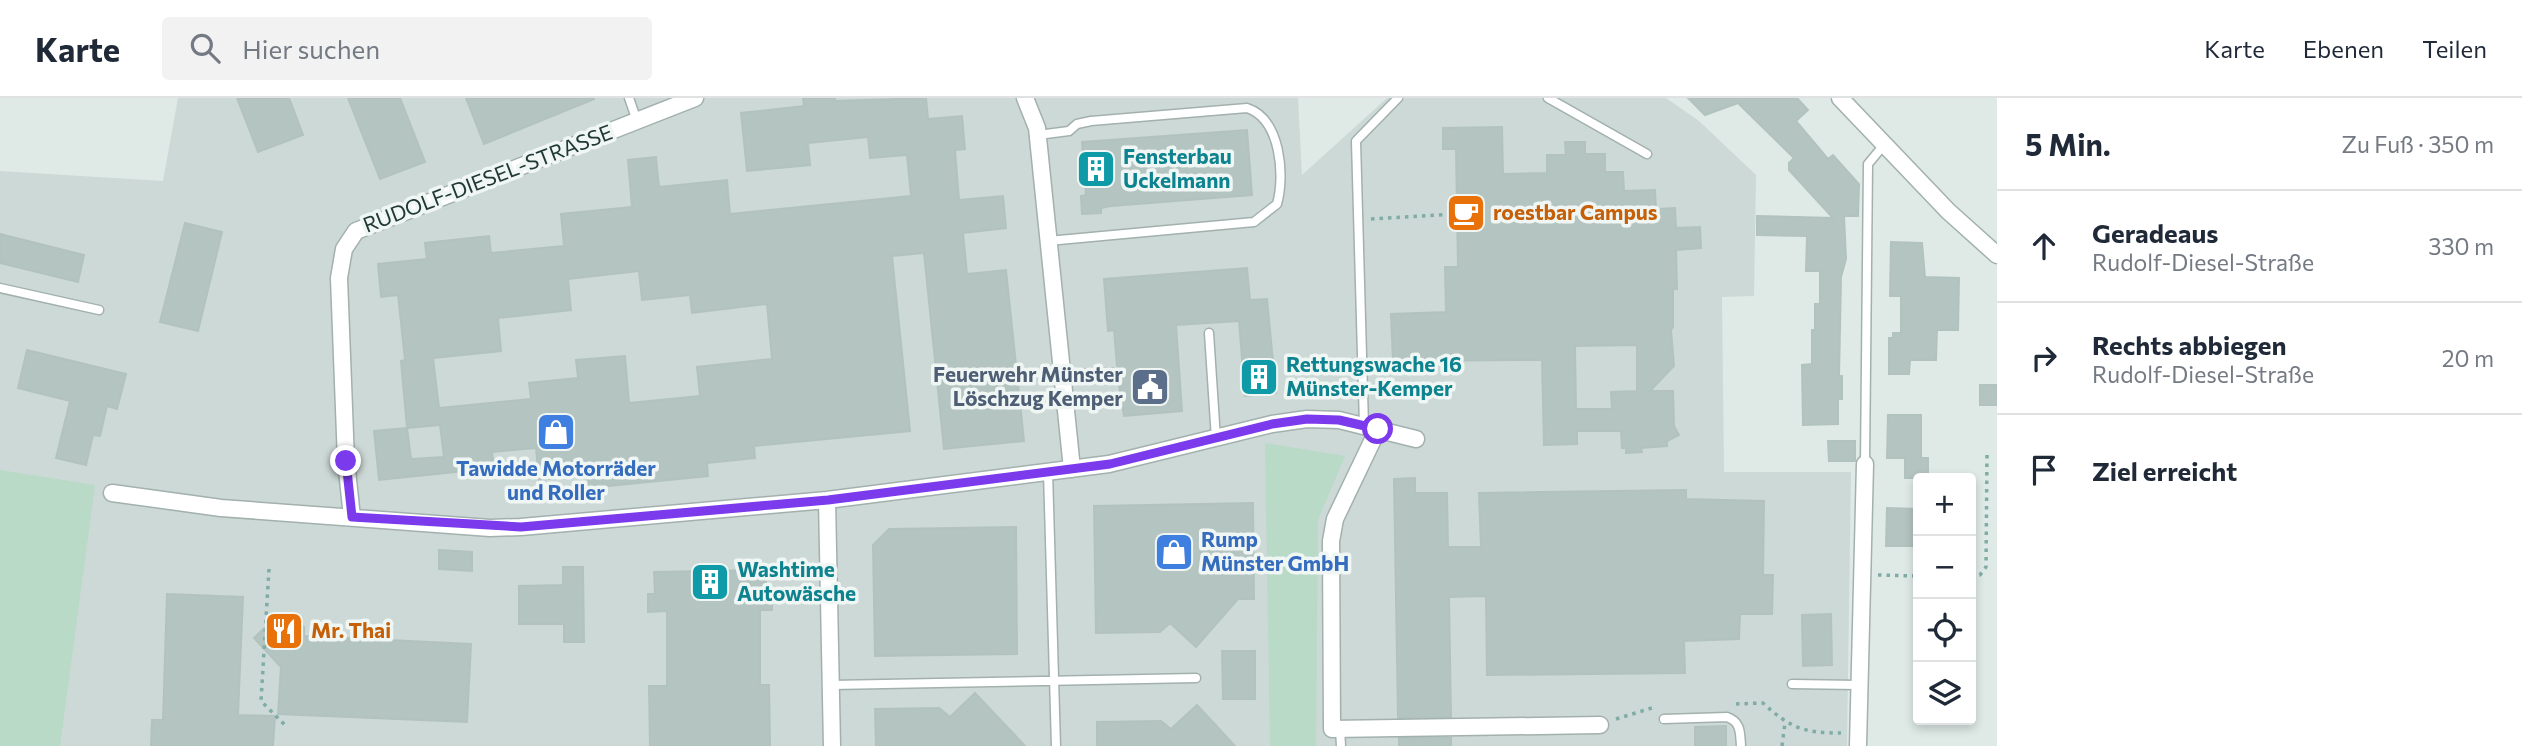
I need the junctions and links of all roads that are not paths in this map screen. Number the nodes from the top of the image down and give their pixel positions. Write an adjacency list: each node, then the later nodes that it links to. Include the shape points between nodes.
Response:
1 (629, 98): 7 (lane)
2 (695, 98): 7 (street, RUDOLF-DIESEL-STRASSE)
3 (1398, 98): 18 (lane, via 1356,141)
4 (1548, 98): 10 (lane)
5 (1840, 98): 9 (street)
6 (1027, 99): 8 (street)
7 (637, 121): 26 (street, RUDOLF-DIESEL-STRASSE, via 356,231 344,249 339,278)
8 (1038, 135): 11 (street); 11 (lane, via 1069,131 1091,121 1247,108 1256,111 1268,126 1280,163 1277,204 1254,222)
9 (1883, 146): 12 (street); 21 (lane, via 1868,164)
10 (1647, 154)
11 (1048, 241): 17 (street)
12 (1997, 255)
13 (0, 288): 14 (lane)
14 (99, 310)
15 (1209, 333): 19 (lane)
16 (1118, 373): 17 (lane)
17 (1060, 374): 22 (street)
18 (1371, 428): 19 (street, via 1307,419); 20 (street); 34 (street, via 1335,519 1331,541 1332,729)
19 (1216, 439): 22 (street)
20 (1416, 439)
21 (1865, 464): 31 (street)
22 (1072, 469): 23 (street)
23 (1048, 472): 25 (street); 28 (lane)
24 (112, 493): 26 (street, via 221,508)
25 (828, 500): 26 (street, via 521,527); 30 (street)
26 (352, 517)
27 (1196, 678): 28 (lane)
28 (1055, 681): 30 (lane); 36 (lane)
29 (1793, 684): 31 (lane)
30 (831, 685): 35 (street)
31 (1858, 685): 39 (street)
32 (1664, 719): 38 (lane, via 1735,720)
33 (1600, 725): 34 (street)
34 (1340, 729): 37 (lane)
35 (832, 746)
36 (1056, 746)
37 (1340, 746)
38 (1741, 746)
39 (1857, 746)

